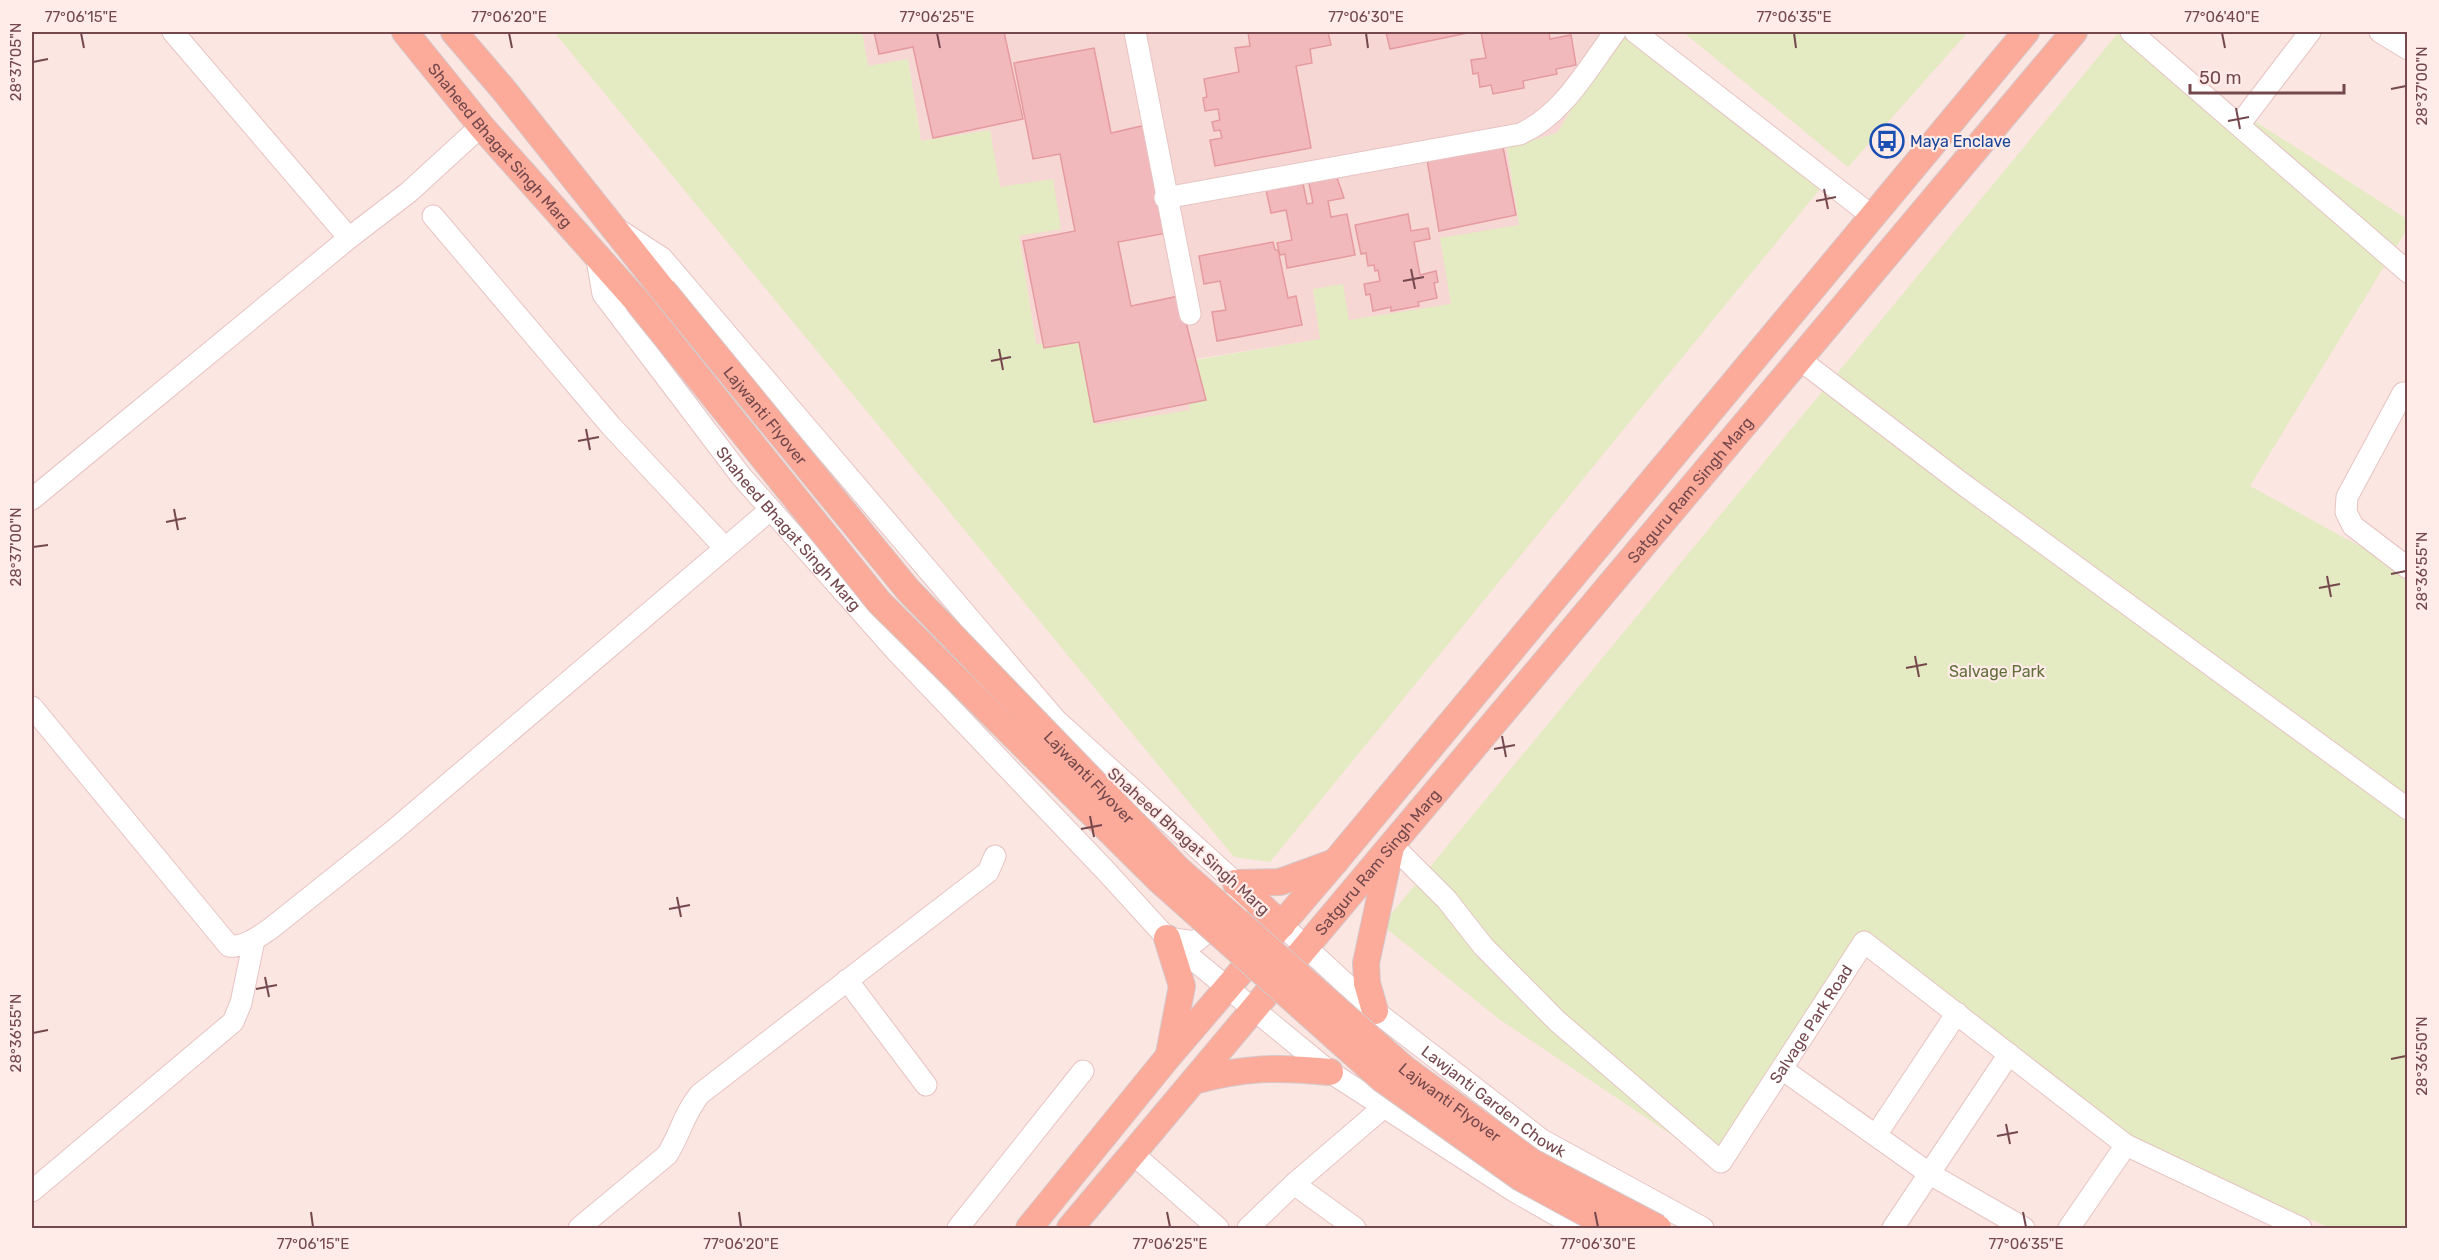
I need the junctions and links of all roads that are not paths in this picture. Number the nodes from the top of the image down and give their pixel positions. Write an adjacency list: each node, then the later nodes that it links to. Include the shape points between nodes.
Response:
1 (173, 32): 19 (street)
2 (405, 32): 14 (main road, Shaheed Bhagat Singh Marg)
3 (454, 32): 18 (main road, Shaheed Bhagat Singh Marg)
4 (1135, 32): 15 (street)
5 (1615, 32): 15 (street, via 1561,104 1537,127 1520,134)
6 (1635, 32): 17 (street)
7 (2026, 32): 17 (main road, Satguru Ram Singh Marg)
8 (2074, 32): 23 (main road, Satguru Ram Singh Marg)
9 (2131, 32): 13 (street)
10 (2310, 32): 13 (street)
11 (2380, 32): 12 (street)
12 (2408, 49)
13 (2239, 125): 21 (street)
14 (481, 126): 19 (street, via 409,192); 20 (main road, Shaheed Bhagat Singh Marg)
15 (1166, 198): 22 (street)
16 (433, 216): 27 (street, via 611,426)
17 (1872, 216): 33 (main road, Satguru Ram Singh Marg)
18 (612, 225): 34 (street, Shaheed Bhagat Singh Marg, via 662,258 1056,720); 69 (main road, Lajwanti Flyover, bridge, via 908,590 1178,869 1405,1069 1532,1162)
19 (349, 238): 25 (street)
20 (596, 254): 26 (street, Shaheed Bhagat Singh Marg, via 603,294); 68 (main road, Lajwanti Flyover, bridge, via 879,602 1159,880 1382,1079 1521,1178)
21 (2408, 272)
22 (1190, 314)
23 (1799, 359): 30 (street, via 1960,482); 31 (main road, Satguru Ram Singh Marg)
24 (2406, 390): 28 (street, via 2347,498 2346,512 2353,526)
25 (32, 499)
26 (770, 510): 27 (street); 36 (street, Shaheed Bhagat Singh Marg, via 897,652)
27 (725, 548): 37 (street, via 393,831)
28 (2408, 568)
29 (32, 708): 37 (street, via 229,946)
30 (2408, 809)
31 (1391, 844): 38 (main road, Satguru Ram Singh Marg); 42 (main road, via 1366,963); 46 (street, Salvage Park Road, via 1557,1021 1721,1162)
32 (995, 856): 39 (street, via 988,872)
33 (1335, 862): 34 (main road, via 1280,882); 35 (main road, Satguru Ram Singh Marg)
34 (1236, 884): 35 (main road, Shaheed Bhagat Singh Marg); 36 (street, via 1239,905 1195,942)
35 (1282, 925): 38 (street, Lawjanti Garden Chowk); 40 (main road)
36 (1167, 938): 40 (street, Shaheed Bhagat Singh Marg); 45 (main road, via 1182,986)
37 (254, 940): 58 (street, via 241,1003 233,1022)
38 (1305, 947): 41 (main road); 42 (street, Lawjanti Garden Chowk)
39 (847, 980): 50 (street); 60 (street, via 700,1094 688,1108 667,1155)
40 (1226, 990): 41 (street); 45 (main road)
41 (1253, 1010): 48 (street); 49 (main road)
42 (1375, 1011): 53 (street, Lawjanti Garden Chowk)
43 (1957, 1013): 44 (street, Salvage Park Road); 46 (street, Salvage Park Road, via 1864,942); 52 (street)
44 (2009, 1054): 54 (street, Salvage Park Road); 56 (street)
45 (1168, 1057): 62 (main road)
46 (1782, 1069): 52 (street)
47 (1083, 1071): 61 (street)
48 (1330, 1072): 49 (main road, via 1272,1067 1232,1071); 51 (street)
49 (1194, 1081): 55 (main road)
50 (926, 1084)
51 (1385, 1106): 57 (street); 59 (street)
52 (1876, 1135): 56 (street)
53 (1542, 1140): 59 (street, via 1521,1145 1504,1171); 70 (street, Lawjanti Garden Chowk)
54 (2126, 1145): 73 (street); 74 (street, Salvage Park Road)
55 (1133, 1154): 63 (main road); 64 (street)
56 (1930, 1174): 71 (street); 72 (street)
57 (1294, 1184): 65 (street); 66 (street)
58 (32, 1191)
59 (1514, 1191): 67 (street)
60 (579, 1228)
61 (958, 1228)
62 (1029, 1228)
63 (1071, 1228)
64 (1218, 1228)
65 (1248, 1228)
66 (1355, 1228)
67 (1579, 1228)
68 (1613, 1228)
69 (1658, 1228)
70 (1703, 1228)
71 (1893, 1228)
72 (2024, 1228)
73 (2069, 1228)
74 (2301, 1228)

